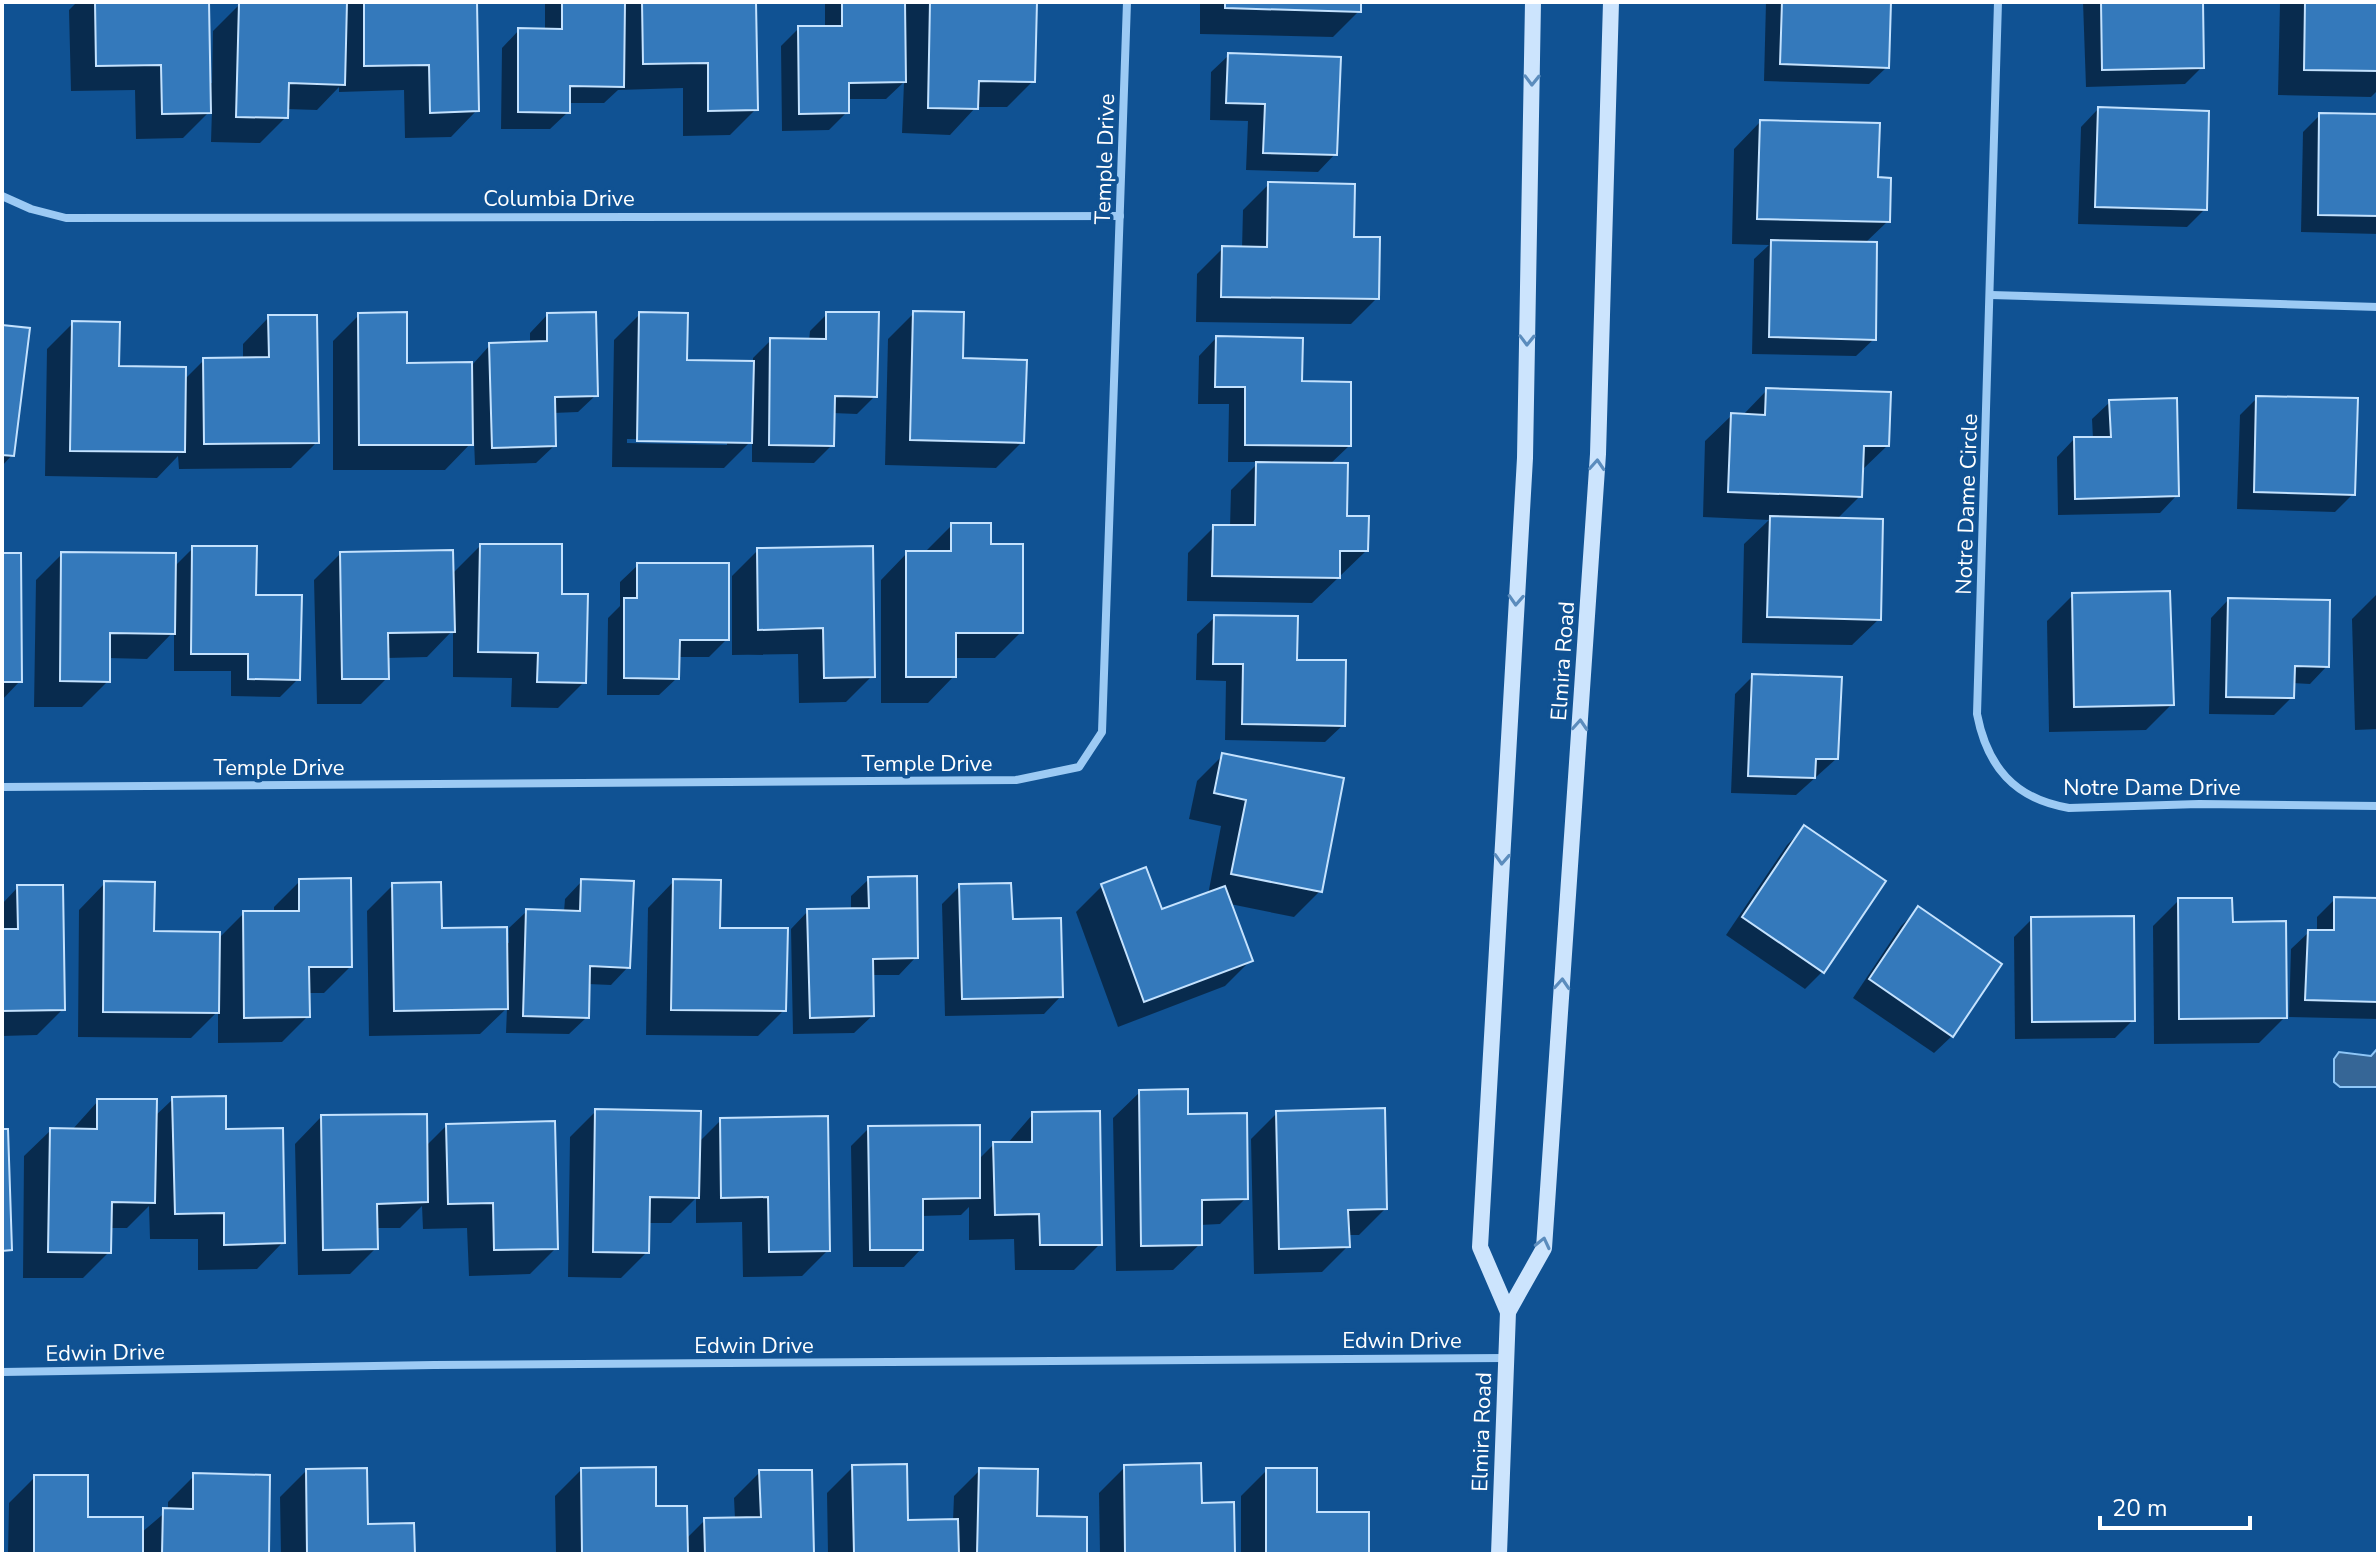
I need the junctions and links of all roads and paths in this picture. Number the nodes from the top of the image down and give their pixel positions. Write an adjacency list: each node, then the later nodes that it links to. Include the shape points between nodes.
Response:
1 (1127, 2): 6 (street, Temple Drive)
2 (1533, 2): 12 (main road, Elmira Road, one-way to 12, via 1525,458 1480,1247)
3 (1611, 2): 12 (main road, Elmira Road, one-way to 3, via 1544,1248 1598,454)
4 (1998, 2): 7 (street, Notre Dame Circle)
5 (2, 196): 6 (street, Columbia Drive, via 66,218)
6 (1120, 216): 10 (street, Temple Drive, via 1102,732 1079,767 1016,780)
7 (1991, 295): 8 (street); 9 (street, Notre Dame Circle)
8 (2378, 307)
9 (1977, 714): 11 (street, Notre Dame Drive, via 1983,746 2002,774 2050,805)
10 (2, 787)
11 (2378, 806)
12 (1508, 1312): 13 (main road, Elmira Road)
13 (1505, 1358): 14 (street, Edwin Drive); 15 (main road, Elmira Road)
14 (2, 1372)
15 (1499, 1554)

